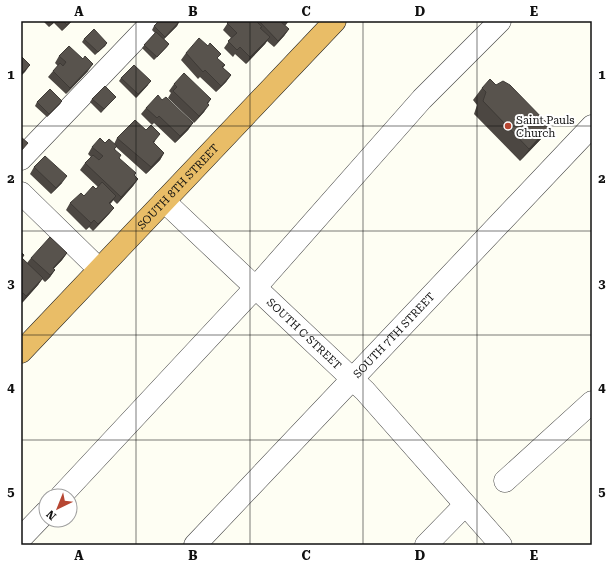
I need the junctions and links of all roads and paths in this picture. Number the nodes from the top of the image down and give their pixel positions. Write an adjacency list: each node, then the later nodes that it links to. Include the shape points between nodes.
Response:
1 (153, 21): 5 (street)
2 (335, 21): 7 (highway, SOUTH 8TH STREET)
3 (500, 21): 9 (street, via 422,99)
4 (592, 126): 11 (street, SOUTH 7TH STREET)
5 (21, 159)
6 (21, 193): 8 (street)
7 (164, 201): 8 (highway, SOUTH 8TH STREET); 9 (street, SOUTH C STREET)
8 (99, 269): 10 (highway, SOUTH 8TH STREET)
9 (256, 287): 11 (street, SOUTH C STREET); 14 (street)
10 (21, 352)
11 (353, 379): 15 (street, SOUTH C STREET); 18 (street, SOUTH 7TH STREET)
12 (592, 402): 13 (street)
13 (505, 481)
14 (68, 488)
15 (465, 504): 19 (street); 20 (street, SOUTH C STREET)
16 (38, 520): 17 (street)
17 (21, 538)
18 (195, 545)
19 (426, 545)
20 (501, 545)

